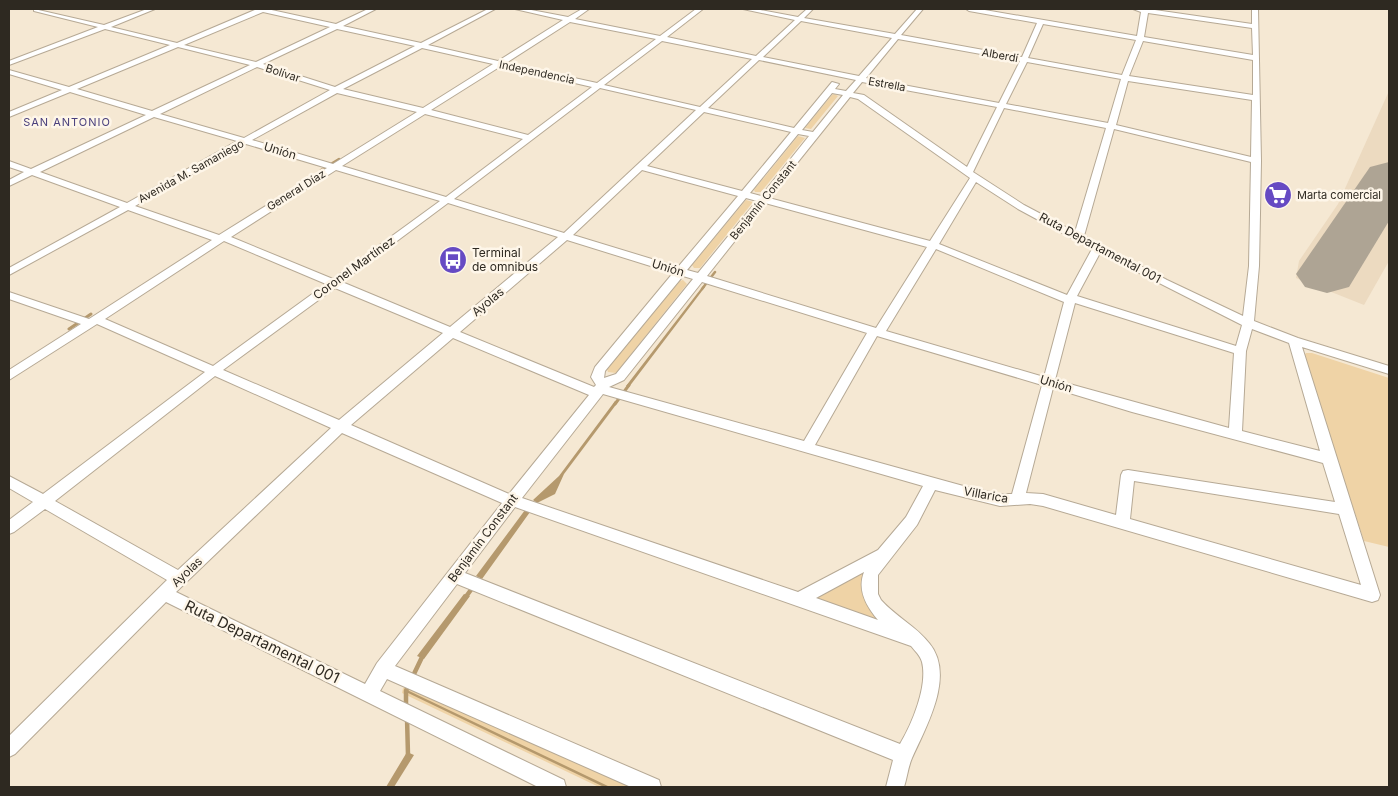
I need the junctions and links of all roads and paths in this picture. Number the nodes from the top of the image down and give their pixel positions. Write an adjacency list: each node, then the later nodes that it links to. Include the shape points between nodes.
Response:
1 (152, 9): 20 (street)
2 (262, 9): 18 (street, Independencia); 24 (street)
3 (372, 9): 18 (street)
4 (486, 9): 25 (street, Avenida M. Samaniego)
5 (518, 9): 15 (street, Estrella)
6 (586, 9): 15 (street, General Díaz)
7 (700, 9): 22 (street, Coronel Martínez)
8 (746, 9): 16 (street, Alberdí)
9 (810, 9): 16 (street, Ayolas)
10 (920, 9): 21 (street, Benjamín Constant)
11 (969, 9): 17 (street)
12 (1142, 9): 19 (street); 23 (street)
13 (1255, 9): 19 (street)
14 (36, 10): 20 (street, Bolívar)
15 (567, 19): 22 (street, Estrella); 30 (street, General Díaz)
16 (800, 19): 21 (street, Alberdí); 26 (street, Ayolas)
17 (1041, 21): 23 (street); 28 (street)
18 (336, 26): 25 (street, Independencia); 31 (street)
19 (1255, 26): 27 (street)
20 (103, 27): 24 (street, Bolívar); 29 (street)
21 (897, 36): 28 (street, Alberdí); 35 (street, Benjamín Constant)
22 (662, 38): 26 (street, Estrella); 36 (street, Coronel Martínez)
23 (1140, 39): 27 (street); 34 (street)
24 (179, 45): 31 (street, Bolívar); 37 (street)
25 (419, 46): 30 (street, Independencia); 38 (street, Avenida M. Samaniego)
26 (760, 58): 33 (street, Estrella); 44 (street, Ayolas)
27 (1257, 58): 41 (street)
28 (1024, 60): 34 (street, Alberdí); 42 (street)
29 (9, 63)
30 (496, 63): 36 (street, Independencia); 43 (street, General Díaz)
31 (258, 65): 38 (street, Bolívar); 46 (street)
32 (9, 72): 37 (street, Unión)
33 (842, 75): 35 (street, Estrella); 39 (street, Benjamín Constant)
34 (1125, 78): 41 (street, Alberdí); 47 (street)
35 (860, 79): 40 (street, Benjamín Constant); 42 (street, Estrella)
36 (600, 85): 44 (street, Independencia); 50 (street, Coronel Martínez)
37 (69, 90): 45 (street); 46 (street, Unión)
38 (336, 90): 43 (street, Bolívar); 51 (street, Avenida M. Samaniego)
39 (830, 90): 40 (street, Ruta Departamental 001); 48 (street, Benjamín Constant)
40 (848, 94): 49 (street, Benjamín Constant); 57 (street, Ruta Departamental 001, via 861,97)
41 (1256, 98): 52 (street)
42 (1002, 105): 47 (street, Estrella); 57 (street)
43 (421, 110): 50 (street, Bolívar); 54 (street, General Díaz)
44 (702, 110): 48 (street, Independencia); 55 (street, Ayolas)
45 (9, 115)
46 (154, 115): 51 (street, Unión); 56 (street)
47 (1111, 126): 52 (street, Estrella); 64 (street)
48 (796, 131): 49 (street, Independencia); 59 (street, Benjamín Constant)
49 (815, 135): 60 (street, Benjamín Constant)
50 (529, 138): 61 (street, Coronel Martínez)
51 (246, 141): 54 (street, Unión); 62 (street, Avenida M. Samaniego)
52 (1257, 160): 77 (street, via 1254,266)
53 (9, 164): 56 (street, Villarica)
54 (330, 166): 61 (street, Unión); 65 (street, General Díaz)
55 (641, 167): 59 (street); 63 (street, Ayolas)
56 (32, 172): 58 (street); 62 (street, Villarica)
57 (972, 175): 64 (street, Ruta Departamental 001, via 1020,207); 66 (street)
58 (9, 184)
59 (745, 194): 60 (street); 71 (street, Benjamín Constant)
60 (764, 199): 66 (street); 72 (street, Benjamín Constant)
61 (448, 200): 63 (street, Unión); 73 (street, Coronel Martínez)
62 (127, 206): 65 (street, Villarica); 70 (street, Avenida M. Samaniego)
63 (566, 236): 71 (street, Unión); 79 (street, Ayolas)
64 (1079, 236): 67 (street, Ruta Departamental 001)
65 (217, 237): 73 (street, Villarica); 76 (street, General Díaz)
66 (932, 244): 75 (street); 78 (street)
67 (1098, 247): 68 (street); 69 (street, Ruta Departamental 001)
68 (1090, 262): 69 (street); 75 (street)
69 (1128, 263): 77 (street, Ruta Departamental 001)
70 (9, 272)
71 (681, 272): 72 (street, Unión); 86 (street, Benjamín Constant, via 599,370)
72 (706, 279): 78 (street, Unión); 86 (street, Benjamín Constant, via 620,377)
73 (334, 283): 79 (street, Villarica); 83 (street, Coronel Martínez)
74 (9, 295): 76 (street)
75 (1071, 299): 81 (street); 85 (street)
76 (87, 321): 83 (street); 84 (street, General Díaz)
77 (1248, 323): 80 (street, Ruta Departamental 001); 81 (street)
78 (876, 331): 85 (street, Unión); 89 (street)
79 (452, 333): 86 (street, Villarica); 87 (street, Ayolas)
80 (1294, 341): 82 (street, Ruta Departamental 001); 90 (street)
81 (1240, 351): 88 (street)
82 (1389, 370)
83 (214, 371): 87 (street); 94 (street, Coronel Martínez)
84 (9, 376)
85 (1048, 382): 88 (street, Unión); 93 (street)
86 (599, 388): 89 (street, Villarica); 95 (street, Benjamín Constant)
87 (340, 427): 95 (street); 101 (street, Ayolas)
88 (1235, 434): 90 (street, Unión)
89 (807, 447): 92 (street, Villarica)
90 (1329, 459): 96 (street)
91 (9, 481): 94 (street)
92 (932, 482): 93 (street, Villarica, via 1000,500); 99 (street, via 910,524)
93 (1017, 500): 97 (street, Villarica, via 1043,500)
94 (45, 501): 98 (street, Coronel Martínez); 101 (street)
95 (511, 501): 100 (street, Benjamín Constant); 103 (street)
96 (1345, 509): 97 (street, via 1128,475); 97 (street, Villarica, via 1372,595)
97 (1122, 524)
98 (9, 528)
99 (886, 554): 103 (street); 104 (street, via 872,570 870,596 875,605)
100 (455, 576): 105 (street, Benjamín Constant); 108 (street)
101 (179, 580): 102 (street, Ayolas)
102 (165, 594): 106 (street, Ruta Departamental 001); 107 (street)
103 (800, 600): 104 (street)
104 (912, 639): 108 (street, via 930,660 930,678 924,710)
105 (383, 669): 106 (street, Benjamín Constant); 110 (street)
106 (368, 695): 109 (street, Ruta Departamental 001)
107 (9, 748)
108 (904, 754): 111 (street)
109 (557, 787)
110 (652, 787)
111 (895, 787)

